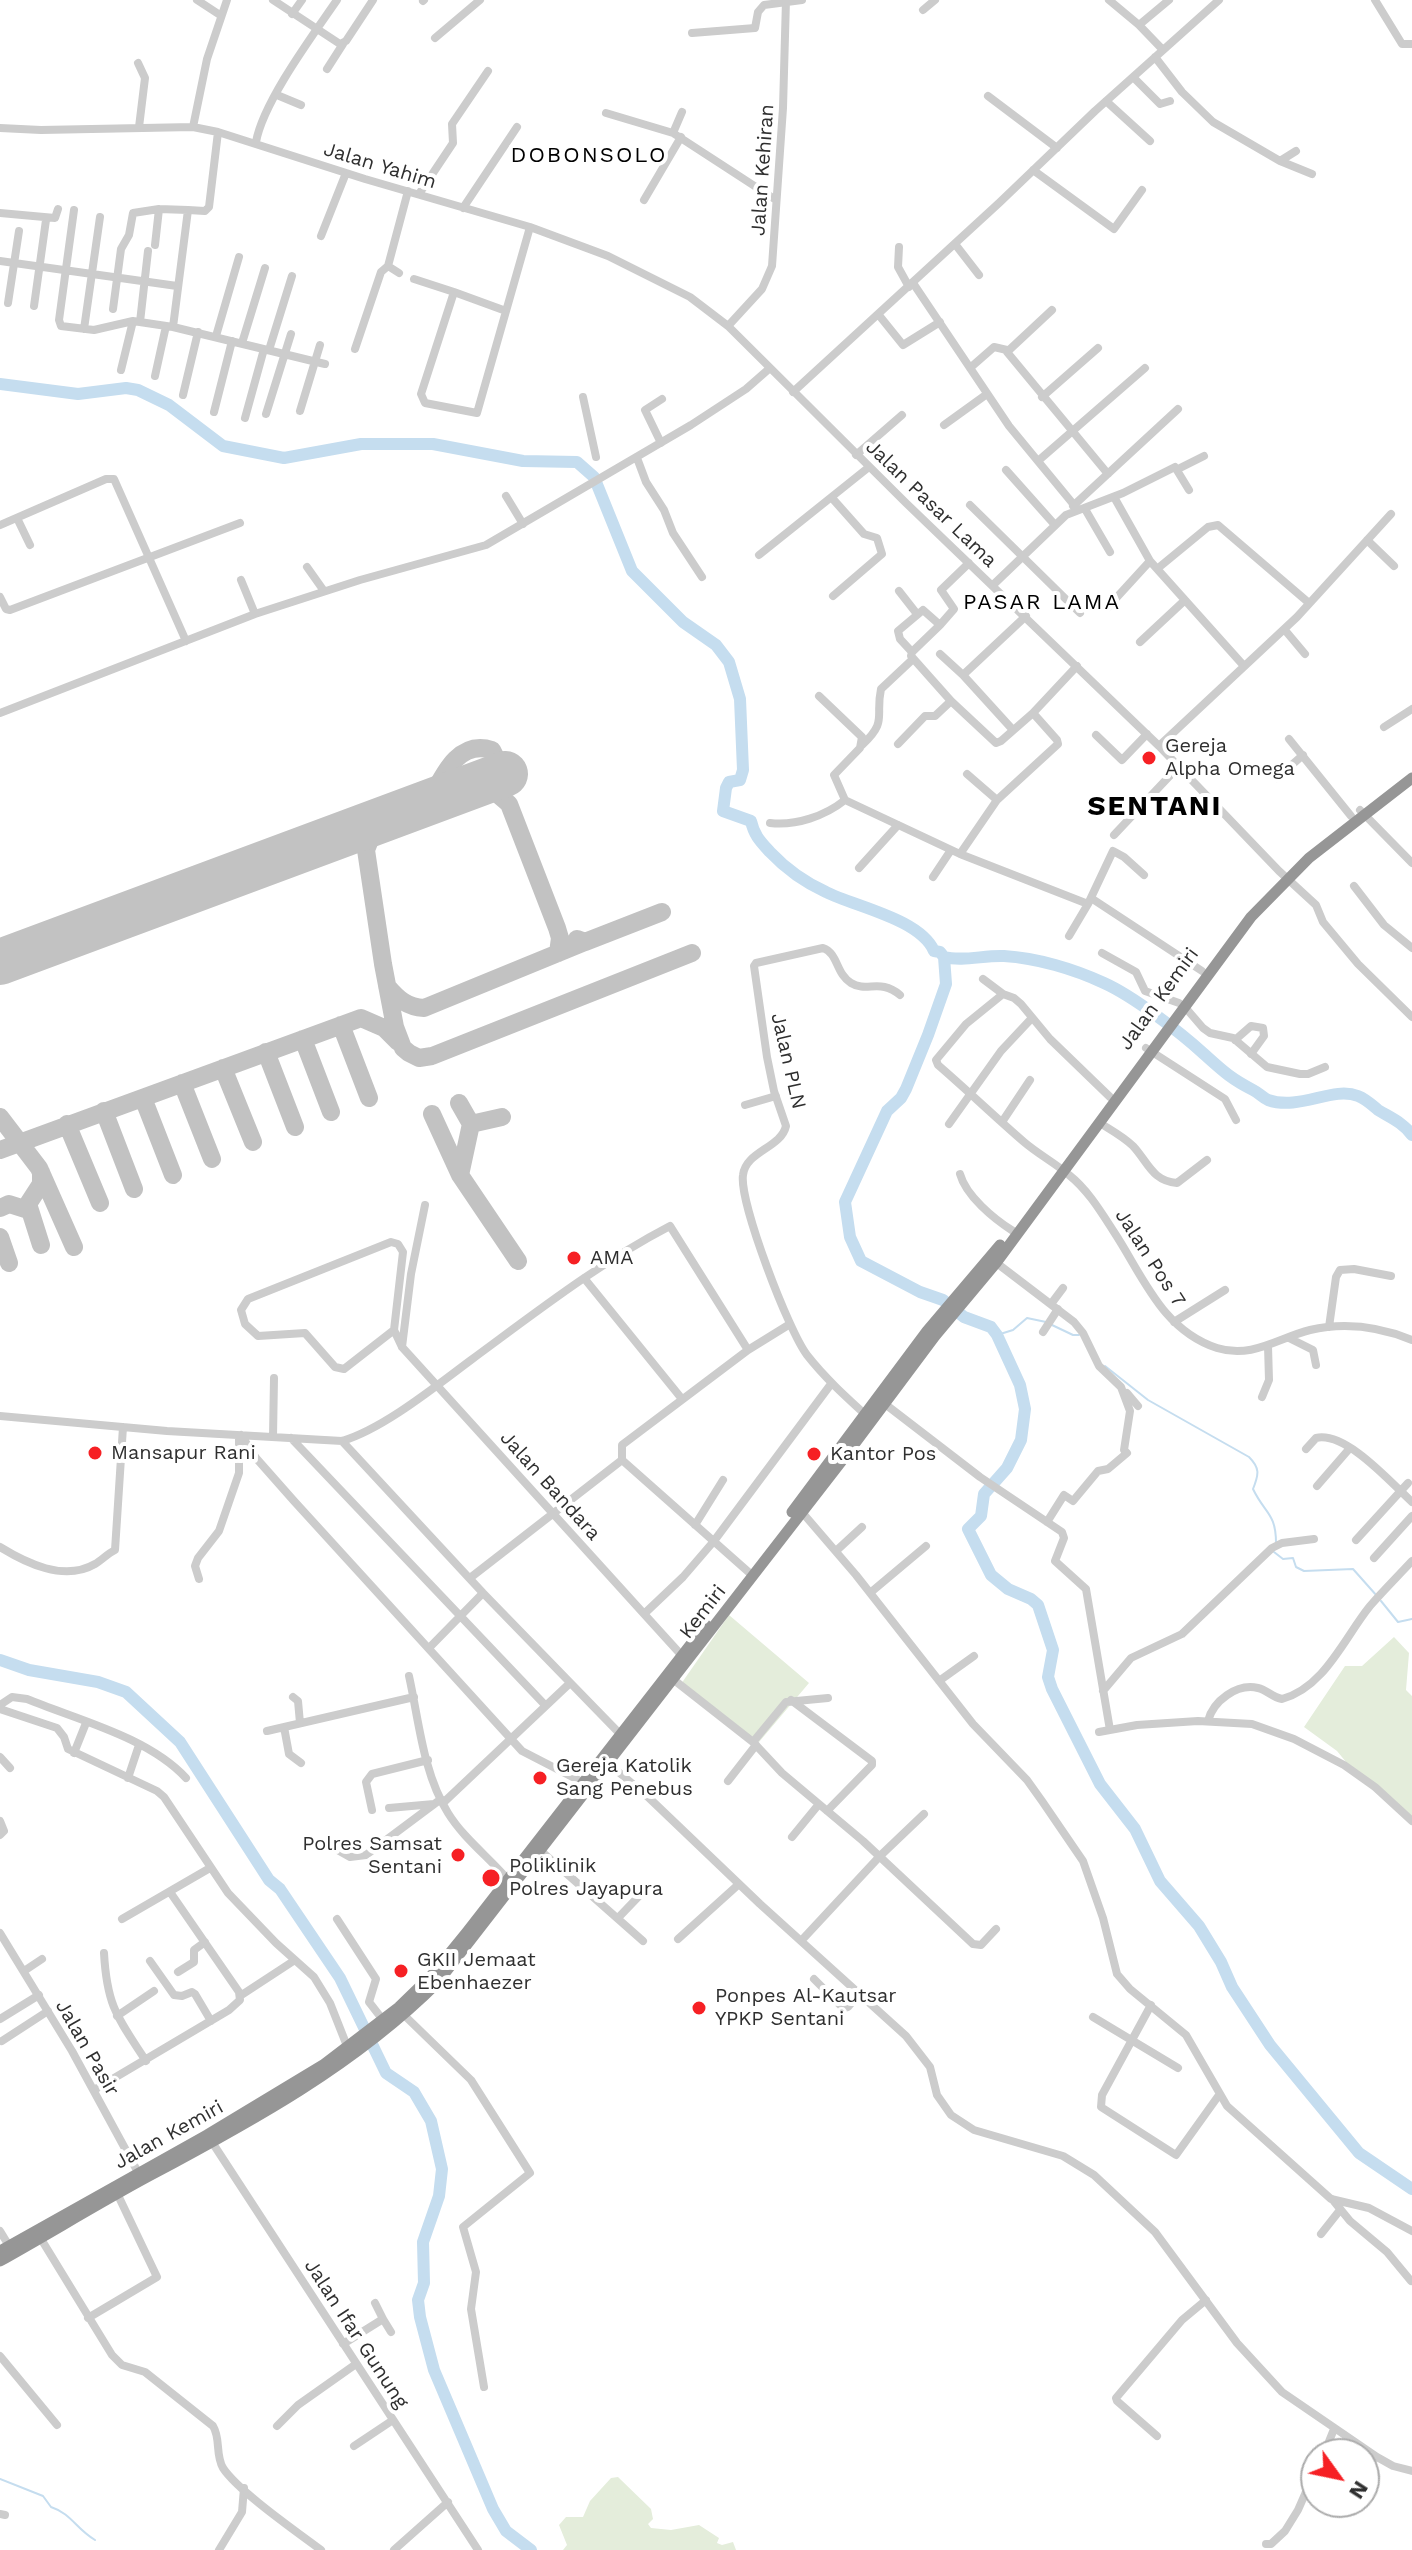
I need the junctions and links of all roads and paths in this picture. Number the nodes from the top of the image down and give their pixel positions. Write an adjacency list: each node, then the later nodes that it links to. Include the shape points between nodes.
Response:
1 (197, 0): 19 (street)
2 (227, 0): 19 (street)
3 (273, 0): 18 (street)
4 (302, 0): 18 (street)
5 (337, 0): 21 (street)
6 (373, 0): 24 (street)
7 (480, 0): 23 (street)
8 (802, 0): 14 (street)
9 (935, 0): 17 (street)
10 (1109, 0): 16 (street)
11 (1169, 0): 20 (street)
12 (1219, 0): 26 (street)
13 (1375, 0): 25 (street, via 1402,44)
14 (786, 2): 15 (street); 56 (street, Jalan Kehiran)
15 (764, 3): 22 (street, via 755,28)
16 (1121, 3): 20 (street)
17 (923, 10)
18 (292, 14): 21 (street)
19 (220, 15): 39 (street)
20 (1139, 25): 26 (street)
21 (317, 30): 24 (street); 31 (street)
22 (692, 33)
23 (435, 38)
24 (343, 44): 28 (street)
25 (1412, 44)
26 (1159, 58): 30 (street); 48 (street, via 1182,92 1213,122)
27 (138, 63): 38 (street, via 145,78)
28 (327, 69)
29 (488, 71): 54 (street, via 452,124 453,143)
30 (1136, 80): 33 (street, via 1160,104); 35 (street)
31 (277, 95): 34 (street); 45 (street)
32 (988, 96): 46 (street)
33 (1170, 101)
34 (301, 105)
35 (1109, 105): 44 (street); 46 (street)
36 (682, 112): 43 (street)
37 (606, 113): 43 (street)
38 (139, 127): 39 (street, Jalan Yahim); 41 (street, Jalan Yahim)
39 (193, 127): 42 (street, Jalan Yahim)
40 (517, 127): 57 (street)
41 (0, 128)
42 (218, 132): 45 (street, Jalan Yahim); 61 (street, via 209,207)
43 (677, 135): 55 (street); 56 (street)
44 (1150, 141)
45 (256, 142): 50 (street, Jalan Yahim)
46 (1057, 148): 49 (street)
47 (1296, 151): 48 (street)
48 (1280, 161): 51 (street)
49 (1037, 167): 52 (street, via 1112,229); 68 (street)
50 (346, 173): 53 (street, Jalan Yahim); 67 (street)
51 (1312, 174)
52 (1142, 190)
53 (408, 191): 54 (street, Jalan Yahim); 73 (street)
54 (419, 194): 57 (street, Jalan Yahim)
55 (644, 200)
56 (776, 200): 96 (street, Jalan Kehiran, via 770,276)
57 (463, 208): 65 (street, Jalan Yahim)
58 (58, 209): 64 (street, via 55,218)
59 (159, 209): 61 (street); 81 (street, via 132,215); 83 (street)
60 (74, 210): 76 (street)
61 (188, 210): 85 (street)
62 (0, 213): 64 (street)
63 (100, 217): 79 (street)
64 (46, 220): 75 (street)
65 (530, 227): 91 (street); 96 (street, Jalan Yahim, via 652,277)
66 (19, 231): 72 (street)
67 (321, 236)
68 (955, 244): 78 (street); 84 (street)
69 (899, 247): 84 (street, via 898,267)
70 (239, 257): 100 (street)
71 (0, 261): 72 (street)
72 (13, 263): 75 (street); 87 (street)
73 (388, 266): 77 (street); 106 (street, via 381,272)
74 (265, 268): 102 (street)
75 (39, 269): 76 (street); 88 (street)
76 (66, 271): 79 (street); 97 (street, via 60,324)
77 (399, 273)
78 (979, 275)
79 (91, 276): 81 (street); 97 (street)
80 (292, 276): 105 (street)
81 (118, 277): 83 (street); 89 (street)
82 (414, 279): 86 (street)
83 (144, 281): 85 (street); 93 (street)
84 (911, 285): 92 (street); 94 (street)
85 (177, 286): 95 (street)
86 (454, 292): 91 (street); 91 (street, via 421,394 430,406 477,413)
87 (8, 303)
88 (34, 306)
89 (113, 309)
90 (1052, 310): 107 (street)
91 (506, 311)
92 (878, 314): 94 (street, via 903,345); 116 (street)
93 (136, 322): 95 (street); 97 (street); 114 (street)
94 (940, 322): 112 (street)
95 (169, 326): 98 (street); 115 (street)
96 (728, 326): 111 (street, Jalan Pasar Lama)
97 (84, 329)
98 (198, 332): 100 (street); 118 (street)
99 (291, 334): 108 (street)
100 (216, 336): 101 (street)
101 (232, 341): 102 (street); 124 (street)
102 (242, 343): 105 (street)
103 (320, 345): 109 (street)
104 (1098, 348): 120 (street)
105 (266, 349): 108 (street); 127 (street)
106 (355, 349)
107 (1007, 350): 112 (street, via 994,347); 120 (street)
108 (284, 353): 109 (street); 125 (street)
109 (315, 361): 110 (street); 123 (street)
110 (325, 364)
111 (770, 368): 116 (street, Jalan Pasar Lama); 130 (street)
112 (970, 368): 117 (street)
113 (1145, 368): 129 (street)
114 (121, 370)
115 (155, 376)
116 (793, 392): 131 (street, Jalan Pasar Lama)
117 (987, 394): 128 (street); 135 (street)
118 (183, 395)
119 (583, 397): 133 (street)
120 (1042, 397): 129 (street)
121 (662, 399): 130 (street, via 645,410)
122 (1178, 409): 139 (street)
123 (300, 411)
124 (214, 412)
125 (266, 414)
126 (902, 415): 131 (street)
127 (245, 418)
128 (944, 425)
129 (1072, 431): 135 (street); 139 (street)
130 (661, 443): 134 (street)
131 (856, 455): 136 (street, Jalan Pasar Lama)
132 (1204, 456): 137 (street)
133 (596, 457)
134 (637, 458): 151 (street); 165 (street, via 673,533)
135 (1038, 461): 145 (street)
136 (869, 467): 143 (street); 161 (street, Jalan Pasar Lama)
137 (1178, 469): 140 (street); 142 (street)
138 (1006, 470): 153 (street)
139 (1108, 474): 145 (street)
140 (1189, 490)
141 (506, 496): 151 (street)
142 (1114, 497): 146 (street); 160 (street)
143 (832, 498): 157 (street); 170 (street, via 864,534 877,538 882,550)
144 (970, 505): 158 (street)
145 (1074, 505): 148 (street)
146 (1085, 509): 148 (street); 156 (street)
147 (1391, 514): 154 (street)
148 (1066, 515): 153 (street)
149 (17, 518): 152 (street); 155 (street); 159 (street, via 111,478)
150 (240, 523): 159 (street)
151 (523, 524): 168 (street, via 472,550)
152 (0, 525)
153 (1055, 525): 158 (street)
154 (1367, 540): 162 (street); 173 (street)
155 (30, 545)
156 (1110, 552)
157 (759, 555)
158 (1022, 555): 167 (street); 175 (street)
159 (148, 556): 171 (street, via 10,610); 181 (street)
160 (1150, 561): 164 (street); 174 (street)
161 (969, 563): 167 (street, Jalan Pasar Lama); 179 (street, via 941,590 954,609)
162 (1394, 566)
163 (307, 567): 168 (street)
164 (1157, 569): 172 (street); 173 (street, via 1208,527 1218,525)
165 (702, 577)
166 (241, 580): 176 (street)
167 (993, 585): 178 (street, Jalan Pasar Lama)
168 (324, 591): 176 (street)
169 (899, 591): 177 (street)
170 (833, 596)
171 (0, 597)
172 (1184, 601): 182 (street); 187 (street)
173 (1309, 603): 180 (street)
174 (1107, 608)
175 (1080, 613)
176 (255, 614): 181 (street)
177 (917, 614): 179 (street, via 924,611); 185 (street, via 898,633)
178 (1026, 616): 186 (street, Jalan Pasar Lama); 188 (street)
179 (940, 625): 185 (street)
180 (1284, 629): 184 (street); 187 (street)
181 (186, 641): 192 (street)
182 (1140, 642)
183 (940, 654): 188 (street)
184 (1305, 654)
185 (912, 656): 190 (street); 200 (street, via 881,689 880,721)
186 (1077, 666): 193 (street); 196 (street, Jalan Pasar Lama)
187 (1244, 666): 201 (street)
188 (963, 675): 195 (street)
189 (819, 696): 200 (street, via 860,735)
190 (951, 701): 195 (street, via 996,743); 199 (street, via 935,716 925,716)
191 (1412, 709): 194 (street)
192 (0, 713)
193 (1033, 713): 195 (street); 209 (street, via 1058,744)
194 (1384, 727)
195 (1013, 730)
196 (1147, 734): 197 (street, via 1122,760); 201 (street, Jalan Pasar Lama)
197 (1096, 735)
198 (1289, 739): 202 (street)
199 (898, 744)
200 (862, 745): 208 (street, via 834,775)
201 (1159, 746): 203 (street, Jalan Pasar Lama)
202 (1303, 755): 206 (street); 210 (street)
203 (1179, 766): 213 (street); 218 (street, Jalan Pasar Lama)
204 (1412, 771): 210 (highway, Jalan Kemiri)
205 (967, 774): 209 (street)
206 (1277, 778)
207 (1412, 778): 210 (highway, Jalan Kemiri)
208 (845, 800): 211 (street, via 812,817); 212 (street)
209 (997, 800): 214 (street)
210 (1358, 813): 215 (street); 218 (highway, Jalan Kemiri)
211 (770, 823)
212 (898, 825): 214 (street); 216 (street)
213 (1114, 835)
214 (955, 852): 219 (street); 221 (street)
215 (1412, 863)
216 (859, 868)
217 (1144, 875): 221 (street, via 1113,851)
218 (1284, 875): 225 (highway, Jalan Kemiri, via 1248,910); 229 (highway, Jalan Kemiri); 230 (street, Jalan Pasar Lama, via 1316,905 1323,922 1358,964)
219 (933, 877)
220 (1354, 886): 223 (street, via 1384,925)
221 (1090, 901): 222 (street); 225 (street)
222 (1069, 936)
223 (1412, 948)
224 (1102, 953): 229 (street, via 1136,972 1145,991)
225 (1202, 971): 229 (highway, Jalan Kemiri)
226 (983, 979): 227 (street)
227 (1003, 994): 231 (street, via 1014,998); 237 (street, Jalan Pos 7, via 966,1024 936,1060)
228 (900, 995): 238 (street, Jalan PLN, via 885,985 853,985 823,948 756,963)
229 (1180, 1007): 232 (street, via 1210,1033); 233 (highway, Jalan Kemiri)
230 (1412, 1017)
231 (1031, 1019): 237 (street); 239 (street)
232 (1235, 1040): 234 (street); 234 (street, via 1251,1026 1263,1028 1264,1036)
233 (1152, 1045): 239 (highway, Jalan Kemiri); 241 (street, via 1225,1099); 243 (highway, Jalan Kemiri)
234 (1251, 1054): 235 (street, via 1267,1067 1292,1073)
235 (1325, 1067)
236 (1030, 1080): 242 (street)
237 (970, 1093): 242 (street, Jalan Pos 7); 244 (street)
238 (776, 1096): 240 (street); 258 (street, Jalan PLN, via 785,1132 749,1162 742,1181 760,1249)
239 (1110, 1097): 246 (highway, Jalan Kemiri)
240 (745, 1105)
241 (1236, 1120)
242 (1002, 1122): 246 (street, Jalan Pos 7)
243 (1100, 1123): 245 (street, via 1135,1148 1161,1180 1177,1183); 246 (highway, Jalan Kemiri)
244 (949, 1124)
245 (1207, 1160)
246 (1062, 1170): 249 (highway, Jalan Kemiri); 250 (highway, Jalan Kemiri); 257 (street, Jalan Pos 7, via 1094,1202)
247 (960, 1174): 249 (street, via 988,1214)
248 (425, 1205): 266 (street)
249 (1013, 1231): 250 (highway, Jalan Kemiri)
250 (993, 1260): 253 (highway, Jalan Kemiri); 256 (street)
251 (1391, 1276): 260 (street, via 1340,1270)
252 (584, 1278): 267 (street, via 670,1226); 271 (street); 274 (street)
253 (974, 1283): 262 (highway, Kemiri)
254 (1063, 1288): 256 (street)
255 (1225, 1290): 257 (street)
256 (1054, 1307): 259 (street); 272 (street, via 1083,1333 1102,1371)
257 (1174, 1322): 265 (street, Jalan Pos 7, via 1224,1350)
258 (790, 1324): 267 (street); 270 (street, Jalan PLN)
259 (1047, 1326)
260 (1329, 1327): 263 (street, Jalan Pos 7); 264 (street, Jalan Pos 7, via 1373,1328)
261 (394, 1330): 261 (street, via 341,1369 305,1333 258,1336 245,1324 241,1310 256,1295 391,1242 403,1252); 266 (street, Jalan Bandara)
262 (931, 1333): 275 (highway, Kemiri); 278 (highway, Kemiri)
263 (1288, 1338): 265 (street, Jalan Pos 7); 268 (street, via 1313,1350)
264 (1412, 1340)
265 (1268, 1346): 273 (street, via 1269,1380)
266 (402, 1347): 271 (street, Jalan Bandara)
267 (748, 1350): 274 (street)
268 (1316, 1365)
269 (274, 1378): 281 (street)
270 (831, 1384): 278 (street, Jalan PLN); 300 (street)
271 (436, 1386): 283 (street, via 359,1436); 293 (street, Jalan Bandara)
272 (1121, 1387): 276 (street); 295 (street, via 1130,1411 1127,1453 1098,1471 1073,1501 1064,1495)
273 (1262, 1397)
274 (682, 1399): 286 (street, via 624,1442)
275 (885, 1404): 278 (highway, Kemiri); 295 (street)
276 (1138, 1406)
277 (0, 1416): 279 (street)
278 (869, 1418): 292 (highway, Kemiri)
279 (123, 1427): 280 (street); 302 (street, via 115,1550 93,1565 64,1570 23,1562)
280 (240, 1436): 281 (street); 308 (street, via 239,1473 219,1531 198,1558); 313 (street)
281 (273, 1437): 282 (street)
282 (291, 1438): 283 (street); 312 (street)
283 (342, 1441): 307 (street)
284 (1350, 1448): 285 (street, via 1322,1437); 289 (street); 290 (street)
285 (1306, 1449)
286 (622, 1460): 293 (street); 296 (street)
287 (723, 1480): 296 (street)
288 (1408, 1483): 290 (street)
289 (1317, 1486)
290 (1400, 1491): 291 (street); 299 (street)
291 (1412, 1502)
292 (799, 1509): 303 (street); 306 (highway, Kemiri)
293 (553, 1513): 307 (street); 311 (street, Jalan Bandara)
294 (1412, 1516): 304 (street)
295 (1047, 1522): 320 (street, via 1064,1535 1056,1563 1086,1589)
296 (695, 1525): 300 (street)
297 (862, 1527): 303 (street)
298 (1314, 1539): 320 (street, via 1272,1548 1182,1634 1131,1658)
299 (1356, 1540)
300 (714, 1541): 306 (street); 311 (street)
301 (926, 1546): 310 (street)
302 (0, 1547)
303 (836, 1551): 310 (street)
304 (1374, 1558)
305 (1412, 1561): 327 (street, via 1306,1685 1282,1699 1254,1687 1237,1690 1214,1707)
306 (750, 1573): 315 (highway, Kemiri)
307 (470, 1578): 309 (street)
308 (199, 1579)
309 (483, 1593): 312 (street); 319 (street)
310 (870, 1593): 318 (street)
311 (644, 1614): 315 (street, Jalan Bandara)
312 (460, 1615): 313 (street); 325 (street)
313 (429, 1648): 335 (street)
314 (974, 1656): 318 (street)
315 (684, 1658): 317 (highway, Kemiri); 334 (highway, Kemiri)
316 (409, 1676): 322 (street)
317 (674, 1680): 334 (highway, Kemiri); 336 (street)
318 (939, 1681): 388 (street, via 1027,1780 1074,1846 1094,1889 1117,1974)
319 (570, 1683): 325 (street); 334 (street)
320 (1103, 1691): 331 (street)
321 (293, 1697): 329 (street)
322 (414, 1697): 329 (street); 340 (street)
323 (828, 1698): 324 (street)
324 (791, 1700): 336 (street); 353 (street, via 872,1761)
325 (545, 1705): 335 (street)
326 (0, 1707): 328 (street, via 18,1696); 338 (street, via 57,1728)
327 (1208, 1721): 331 (street); 356 (street, via 1252,1724 1317,1750 1364,1779)
328 (86, 1723): 337 (street); 338 (street)
329 (300, 1723): 330 (street)
330 (284, 1727): 332 (street); 341 (street, via 289,1754)
331 (1110, 1730): 333 (street)
332 (267, 1731)
333 (1099, 1732)
334 (624, 1738): 342 (highway, Kemiri); 347 (highway, Kemiri)
335 (511, 1739): 347 (street, via 527,1755); 348 (street)
336 (755, 1744): 346 (street); 349 (street)
337 (139, 1745): 344 (street); 345 (street)
338 (74, 1753): 344 (street)
339 (0, 1757): 343 (street)
340 (428, 1760): 348 (street); 352 (street, via 372,1774 366,1782)
341 (301, 1763)
342 (609, 1764): 347 (highway, Kemiri); 364 (street)
343 (10, 1768)
344 (128, 1778): 362 (street, via 164,1797)
345 (186, 1778)
346 (728, 1781)
347 (587, 1785): 350 (highway, Kemiri)
348 (439, 1802): 351 (street); 359 (street, via 366,1855 350,1857); 363 (street)
349 (819, 1804): 353 (street); 358 (street)
350 (570, 1807): 360 (highway, Kemiri); 363 (highway, Kemiri)
351 (389, 1808)
352 (372, 1810)
353 (827, 1811): 361 (street)
354 (924, 1814): 361 (street)
355 (0, 1821): 357 (street)
356 (1412, 1821)
357 (0, 1835)
358 (792, 1837)
359 (334, 1848)
360 (541, 1851): 363 (highway, Kemiri); 367 (street)
361 (880, 1856): 370 (street, via 977,1946); 374 (street)
362 (210, 1868): 365 (street); 378 (street, via 241,1908)
363 (511, 1882): 382 (highway, Kemiri)
364 (739, 1884): 372 (street); 374 (street)
365 (170, 1892): 368 (street); 375 (street)
366 (640, 1895): 367 (street)
367 (618, 1918): 373 (street)
368 (122, 1919)
369 (337, 1919): 395 (street, via 376,1979 369,2002)
370 (996, 1929)
371 (0, 1933): 380 (street, Jalan Pasir)
372 (678, 1939)
373 (643, 1941)
374 (801, 1941): 385 (street)
375 (205, 1942): 381 (street, via 194,1950 194,1962); 387 (street)
376 (104, 1953): 390 (street, via 108,1994)
377 (42, 1959): 380 (street)
378 (295, 1960): 387 (street); 398 (street, via 318,1984)
379 (150, 1961): 394 (street, via 174,1995 195,1994)
380 (24, 1971): 386 (street, Jalan Pasir)
381 (178, 1972)
382 (435, 1979): 391 (highway); 395 (highway)
383 (814, 1979): 385 (street, via 843,2008)
384 (154, 1991): 390 (street)
385 (860, 1993): 417 (street, via 924,2058 940,2102 955,2119 996,2138 1052,2152 1094,2175 1155,2232)
386 (39, 1995): 389 (street, Jalan Pasir); 393 (street)
387 (240, 1996): 394 (street, via 236,2005)
388 (1151, 2005): 397 (street); 402 (street, via 1193,2043)
389 (48, 2011): 396 (street); 401 (street, Jalan Pasir)
390 (117, 2016): 399 (street)
391 (405, 2016): 395 (highway); 425 (street, via 471,2080 530,2173 463,2227 476,2272 471,2309)
392 (1093, 2017): 397 (street)
393 (0, 2019)
394 (211, 2021): 399 (street)
395 (384, 2024): 398 (highway)
396 (2, 2041)
397 (1132, 2041): 400 (street); 404 (street, via 1102,2095 1101,2107)
398 (352, 2047): 403 (highway, Jalan Kemiri); 403 (highway, Jalan Kemiri, via 275,2105)
399 (146, 2061): 401 (street)
400 (1178, 2068)
401 (94, 2090): 406 (street, Jalan Pasir)
402 (1219, 2095): 404 (street); 408 (street)
403 (210, 2139): 406 (highway, Jalan Kemiri); 422 (street, Jalan Ifar Gunung)
404 (1176, 2155): 405 (street)
405 (1170, 2165)
406 (140, 2176): 407 (highway, Jalan Kemiri)
407 (115, 2191): 412 (highway, Jalan Kemiri); 419 (street, via 157,2277)
408 (1331, 2199): 409 (street); 411 (street, via 1369,2208)
409 (1340, 2210): 413 (street); 416 (street)
410 (0, 2231): 414 (street)
411 (1412, 2231)
412 (37, 2234): 414 (highway, Jalan Kemiri); 419 (street)
413 (1321, 2234)
414 (7, 2250): 415 (highway, Jalan Kemiri)
415 (0, 2261)
416 (1411, 2281)
417 (1206, 2300): 429 (street, via 1282,2392); 430 (street, via 1182,2320 1116,2398)
418 (375, 2303): 420 (street)
419 (88, 2318): 434 (street, via 116,2360 145,2372 213,2426 219,2460)
420 (383, 2319): 421 (street); 422 (street)
421 (391, 2332)
422 (343, 2344): 424 (street, Jalan Ifar Gunung)
423 (0, 2356): 427 (street)
424 (356, 2364): 426 (street, Jalan Ifar Gunung); 428 (street)
425 (484, 2387)
426 (393, 2420): 432 (street); 435 (street, Jalan Ifar Gunung)
427 (57, 2425)
428 (277, 2426)
429 (1334, 2429): 431 (street); 433 (street, via 1384,2461)
430 (1157, 2436)
431 (1330, 2438)
432 (354, 2446)
433 (1412, 2471)
434 (244, 2488): 438 (street, via 242,2512); 439 (street)
435 (448, 2502): 440 (street); 441 (street, Jalan Ifar Gunung)
436 (1300, 2504): 437 (street, via 1291,2523)
437 (1266, 2544)
438 (219, 2550)
439 (321, 2550)
440 (394, 2550)
441 (478, 2550)

